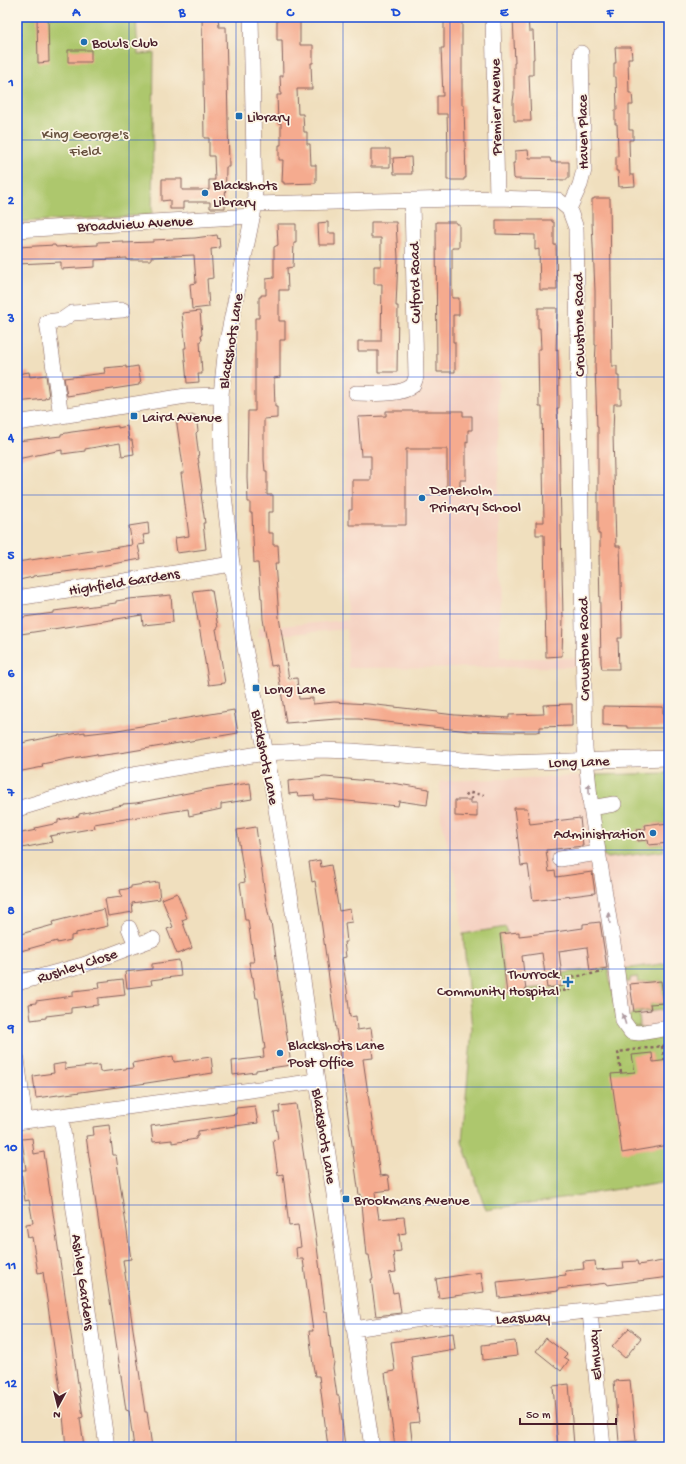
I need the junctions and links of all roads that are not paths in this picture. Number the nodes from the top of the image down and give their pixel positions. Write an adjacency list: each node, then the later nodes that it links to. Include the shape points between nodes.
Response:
1 (251, 17): 7 (street, Blackshots Lane)
2 (493, 17): 4 (street, Premier Avenue)
3 (581, 53): 6 (street, Haven Place, via 584,170)
4 (497, 198): 5 (street); 6 (street, via 558,200)
5 (412, 201): 7 (street); 10 (street, Culford Road, via 416,377 412,385 405,390)
6 (570, 209): 18 (street, Crowstone Road, via 576,228)
7 (254, 210): 8 (street, Broadview Avenue); 11 (street, Blackshots Lane, via 226,346)
8 (17, 230)
9 (123, 310): 12 (street, via 72,313 62,320 47,322)
10 (356, 393)
11 (221, 395): 12 (street, via 186,396); 14 (street, Blackshots Lane, via 222,477)
12 (61, 416): 13 (street)
13 (17, 423)
14 (232, 564): 15 (street, Highfield Gardens); 16 (street, Blackshots Lane)
15 (17, 598)
16 (265, 753): 18 (street, Long Lane, via 352,750 501,763); 21 (street, Long Lane, via 127,776); 30 (street, Blackshots Lane, via 295,922)
17 (669, 758): 18 (street, Long Lane)
18 (586, 761): 20 (street, Crowstone Road, one-way to 18)
19 (614, 804): 20 (street)
20 (591, 808): 22 (street, Crowstone Road)
21 (17, 809)
22 (598, 853): 23 (street); 28 (street, Crowstone Road, one-way to 22, via 631,1032 623,1021)
23 (560, 859)
24 (129, 928): 26 (street, Rushley Close)
25 (153, 939): 26 (street, Rushley Close)
26 (136, 945): 27 (street, Rushley Close, via 83,965)
27 (17, 983)
28 (669, 1028)
29 (17, 1059): 32 (street)
30 (317, 1081): 31 (street); 35 (street, Blackshots Lane)
31 (61, 1117): 32 (street); 36 (street, Ashley Gardens)
32 (21, 1122)
33 (669, 1302): 34 (street, Leasway)
34 (590, 1312): 35 (street, Leasway, via 504,1320 465,1316 428,1318); 38 (street, Elmway)
35 (354, 1329): 37 (street, Blackshots Lane)
36 (107, 1447)
37 (372, 1447)
38 (603, 1447)

